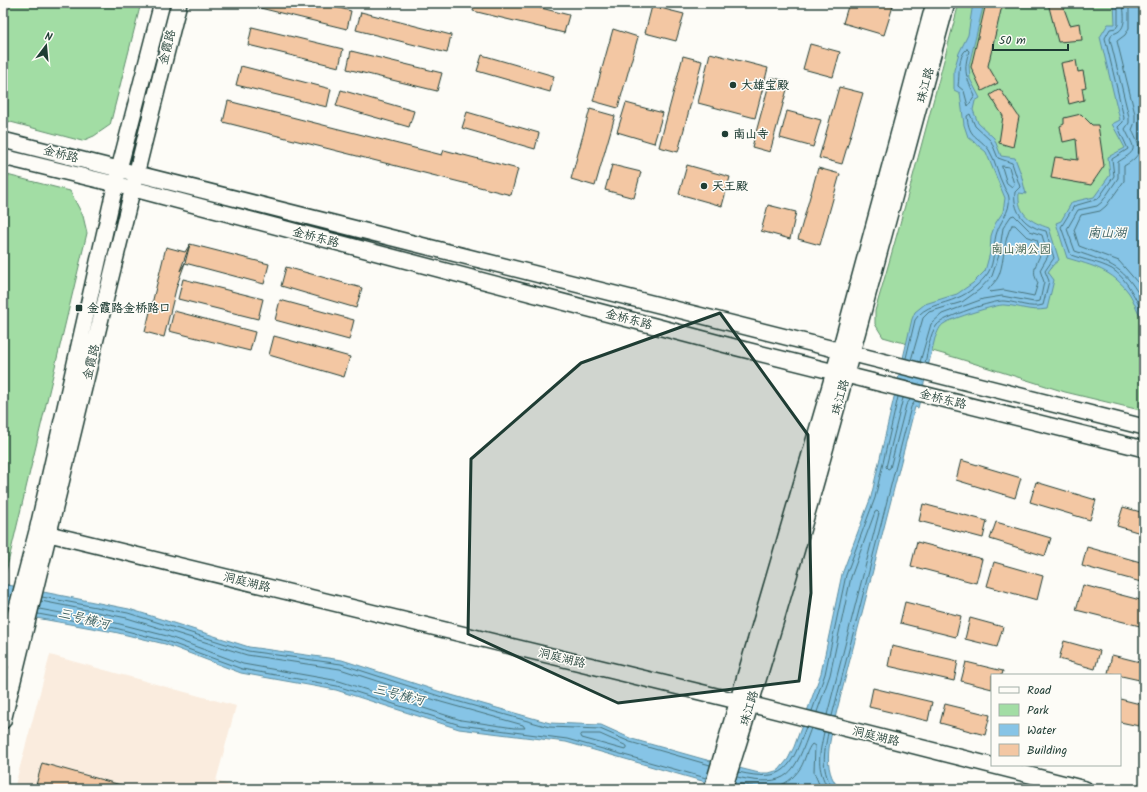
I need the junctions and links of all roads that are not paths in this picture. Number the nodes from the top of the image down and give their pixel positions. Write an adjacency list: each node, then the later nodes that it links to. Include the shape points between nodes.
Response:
1 (162, 3): 7 (street, 金霞路)
2 (179, 3): 8 (street, 金霞路)
3 (934, 3): 11 (street, 珠江路)
4 (947, 3): 11 (street, 珠江路)
5 (3, 140): 7 (street, 金桥路)
6 (3, 157): 9 (street, 金桥路)
7 (119, 169): 8 (street, 金桥东路); 9 (street, 金霞路)
8 (135, 173): 10 (street, 金霞路); 11 (street, 金桥东路)
9 (115, 184): 10 (street, 金桥东路); 15 (street, 金霞路)
10 (132, 189): 12 (street, 金桥东路); 15 (street, 金霞路)
11 (845, 352): 12 (street, 珠江路); 13 (street, 金桥东路)
12 (840, 373): 14 (street, 金桥东路); 18 (street, 珠江路)
13 (1144, 427)
14 (1144, 449)
15 (43, 533): 16 (street, 金霞路); 18 (street, 洞庭湖路)
16 (19, 625): 17 (street, 金霞路); 19 (street, 金霞路)
17 (3, 661)
18 (744, 702): 20 (street, 珠江路); 21 (street, 洞庭湖路)
19 (3, 721)
20 (727, 759): 23 (street, 珠江路); 24 (street, 珠江路)
21 (991, 765)
22 (994, 766): 25 (street, 洞庭湖路)
23 (712, 789)
24 (724, 789)
25 (1085, 789)

